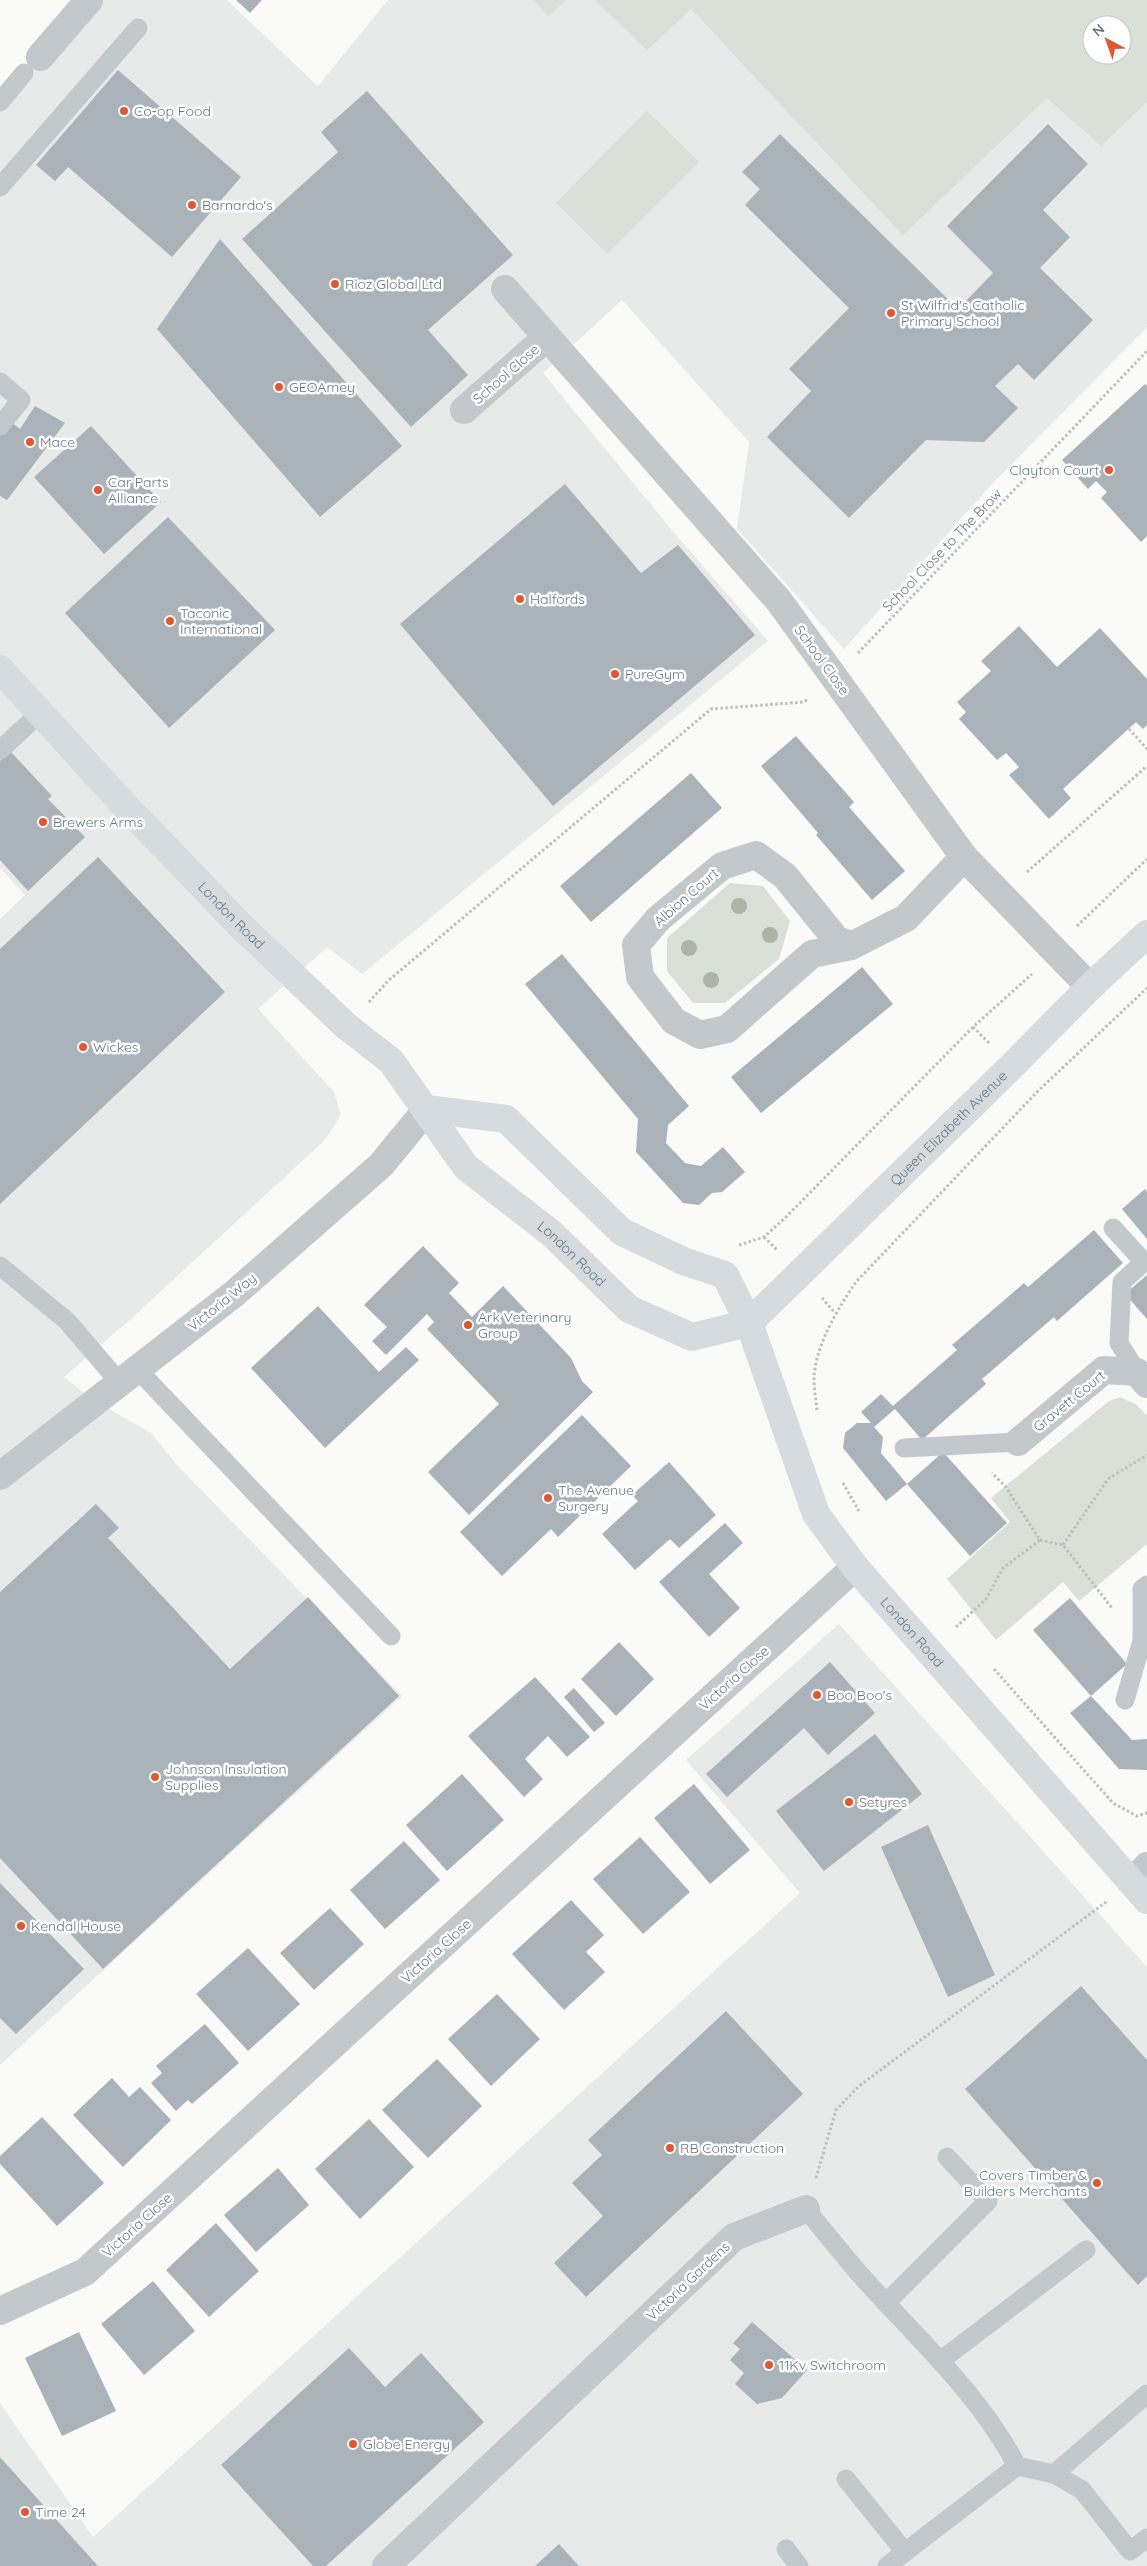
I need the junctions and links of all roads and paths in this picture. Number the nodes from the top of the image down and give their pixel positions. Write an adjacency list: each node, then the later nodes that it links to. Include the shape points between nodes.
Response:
1 (89, 0): 3 (street)
2 (138, 28): 5 (lane)
3 (32, 65): 4 (lane)
4 (0, 100)
5 (0, 187)
6 (505, 289): 7 (street, School Close)
7 (547, 337): 10 (street, School Close); 13 (street, School Close, via 779,601)
8 (1147, 352): 13 (path, School Close to The Brow)
9 (0, 382): 11 (lane, via 21,400)
10 (464, 410)
11 (0, 426)
12 (0, 669): 14 (main road, London Road)
13 (836, 678): 19 (street, School Close); 28 (path, School Close to The Brow, via 804,702 711,709 389,980)
14 (40, 713): 16 (lane); 28 (main road, London Road, via 187,870)
15 (1129, 729): 17 (path)
16 (0, 750)
17 (1147, 750)
18 (1147, 766): 21 (path)
19 (964, 857): 21 (street, School Close); 24 (street, Albion Court, via 906,918)
20 (1147, 859): 22 (path)
21 (1002, 894): 26 (street, School Close)
22 (1079, 924)
23 (1147, 934): 26 (main road, Queen Elizabeth Avenue)
24 (851, 946): 24 (street, Albion Court, via 812,954 727,1029 700,1035 674,1021 640,977 636,945 658,919 722,866 756,855 785,876 836,939)
25 (1026, 980): 31 (path, via 973,1027 786,1218 764,1237 738,1246)
26 (1090, 987): 33 (main road, Queen Elizabeth Avenue)
27 (1147, 988): 36 (path, via 1038,1092 856,1282 835,1313 822,1346 814,1377)
28 (346, 1026): 29 (main road, London Road, via 391,1061)
29 (427, 1109): 33 (main road, London Road, via 506,1119 622,1232 683,1261 725,1275); 33 (main road, London Road, via 466,1167 552,1232 630,1309 692,1337); 34 (street, Victoria Way, via 381,1165 235,1293)
30 (1113, 1228): 35 (lane, via 1144,1262 1122,1282 1119,1343)
31 (731, 1244)
32 (0, 1266): 34 (lane)
33 (749, 1323): 46 (main road, London Road, via 816,1514)
34 (129, 1377): 41 (street, Victoria Way); 51 (lane)
35 (1142, 1378): 37 (street, Gravett Court, via 1104,1370)
36 (818, 1412)
37 (1018, 1442): 38 (lane)
38 (981, 1444): 39 (lane); 44 (path, via 991,1472 1005,1486)
39 (904, 1448)
40 (1147, 1455): 45 (path, via 1108,1479)
41 (0, 1476)
42 (841, 1479): 43 (path)
43 (860, 1513)
44 (1040, 1540): 45 (path); 49 (path, via 1003,1568 986,1599)
45 (1063, 1545): 52 (path, via 1105,1601)
46 (855, 1567): 56 (main road, London Road); 62 (street, Victoria Close, via 85,2272)
47 (1147, 1585): 52 (lane, via 1142,1589)
48 (950, 1620): 49 (path)
49 (956, 1627): 50 (path)
50 (962, 1634)
51 (391, 1636)
52 (1142, 1641): 54 (lane)
53 (988, 1664): 55 (path, via 1113,1803 1137,1816)
54 (1125, 1700)
55 (1147, 1813)
56 (1134, 1886): 57 (path, via 859,2086 836,2110)
57 (826, 2142)
58 (947, 2157): 61 (lane, via 988,2201)
59 (806, 2209): 61 (lane, Victoria Gardens); 71 (street, Victoria Gardens, via 734,2237)
60 (1086, 2250): 63 (lane)
61 (887, 2302): 63 (lane, Victoria Gardens)
62 (0, 2311)
63 (940, 2361): 65 (lane, Victoria Gardens, via 1003,2439)
64 (1147, 2394): 66 (lane)
65 (1017, 2466): 66 (lane); 70 (lane)
66 (1054, 2474): 68 (lane, via 1082,2490 1130,2551)
67 (846, 2479): 70 (lane)
68 (1147, 2538)
69 (786, 2549): 72 (lane)
70 (905, 2552): 73 (lane)
71 (386, 2566)
72 (799, 2566)
73 (887, 2566)

